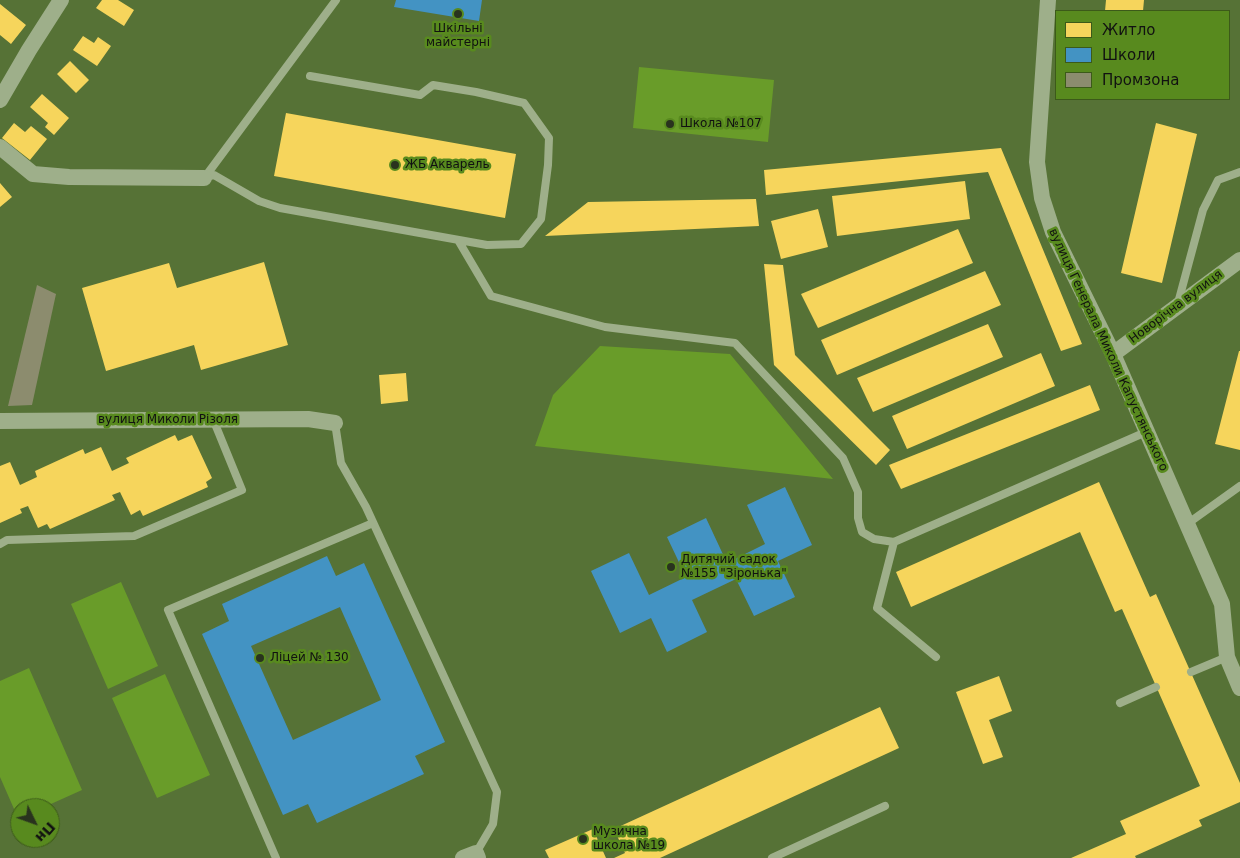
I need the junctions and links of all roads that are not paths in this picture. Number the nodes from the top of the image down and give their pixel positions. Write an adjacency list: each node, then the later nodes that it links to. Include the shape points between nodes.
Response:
1 (61, 0): 5 (street)
2 (336, 0): 8 (lane)
3 (1048, 0): 12 (street, вулиця Генерала Миколи Капустянського, via 1037,162 1042,198 1053,232)
4 (310, 76): 9 (lane, via 420,95 433,86 524,103 549,138 540,219 521,244 487,245)
5 (0, 100)
6 (0, 147): 8 (street, via 33,174)
7 (1240, 172): 11 (lane, via 1218,180 1203,210)
8 (204, 178): 9 (lane, via 214,175 259,201 280,208)
9 (458, 240): 20 (lane, via 491,296 606,327 735,343 843,458 858,492 858,518 862,532 874,539)
10 (1240, 260): 11 (street, Новорічна вулиця)
11 (1176, 307): 12 (street, Новорічна вулиця)
12 (1113, 354): 16 (street, вулиця Генерала Миколи Капустянського)
13 (214, 419): 14 (street, вулиця Миколи Різоля); 15 (street, вулиця Миколи Різоля, via 308,419); 21 (lane, via 242,490 134,536 7,540)
14 (0, 421)
15 (335, 423): 18 (lane, via 341,463)
16 (1146, 432): 19 (street, вулиця Генерала Миколи Капустянського); 20 (lane)
17 (1240, 486): 19 (lane)
18 (373, 524): 29 (lane, via 497,792 493,824); 30 (lane, via 168,610)
19 (1187, 524): 22 (street, вулиця Генерала Миколи Капустянського, via 1222,604)
20 (894, 542): 23 (lane, via 876,608)
21 (0, 544)
22 (1227, 656): 24 (lane); 26 (street, вулиця Генерала Миколи Капустянського)
23 (936, 657)
24 (1191, 672)
25 (1156, 687): 27 (lane)
26 (1240, 688)
27 (1120, 703)
28 (885, 806): 31 (lane)
29 (473, 856)
30 (276, 858)
31 (772, 858)

